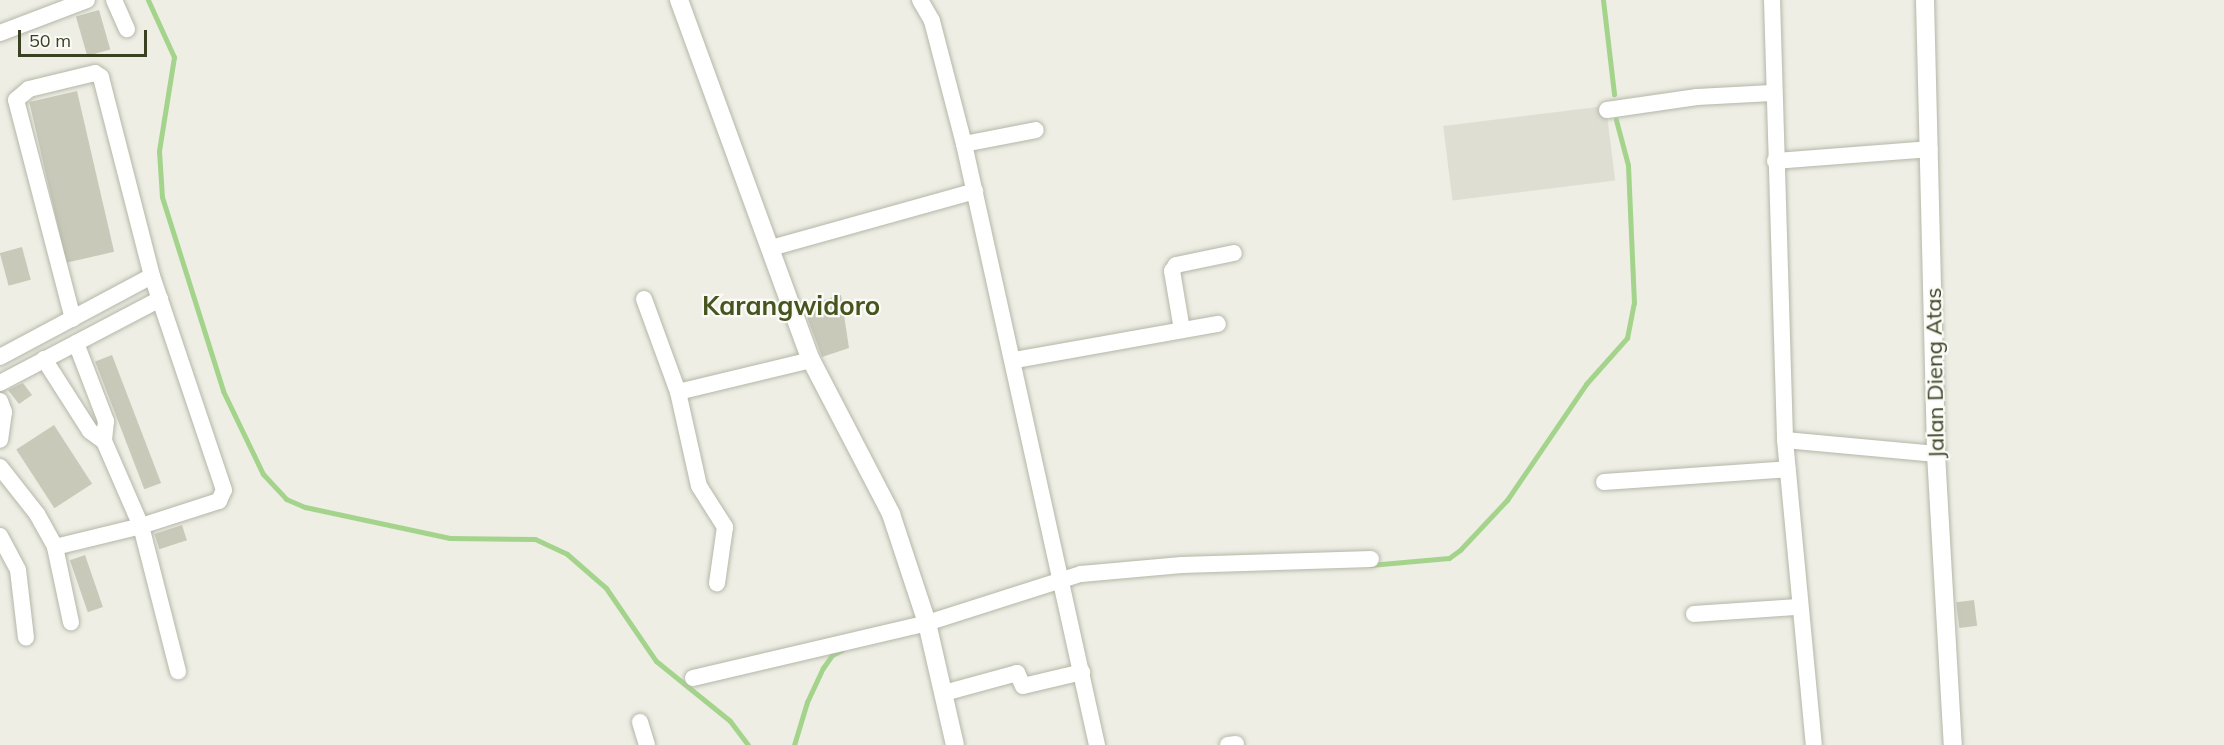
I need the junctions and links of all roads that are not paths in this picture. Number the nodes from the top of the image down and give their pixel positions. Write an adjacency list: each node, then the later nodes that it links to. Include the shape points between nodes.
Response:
1 (87, 0): 8 (street)
2 (114, 0): 7 (street)
3 (680, 0): 16 (street)
4 (920, 0): 12 (street, via 932,21)
5 (1772, 0): 9 (street)
6 (1925, 0): 13 (street, Jalan Dieng Atas)
7 (127, 29)
8 (0, 33)
9 (1773, 93): 10 (street, via 1697,97); 14 (street)
10 (1607, 110)
11 (1036, 130): 12 (street)
12 (964, 144): 15 (street)
13 (1930, 149): 14 (street); 37 (street, Jalan Dieng Atas)
14 (1775, 161): 35 (street)
15 (975, 191): 16 (street); 30 (street)
16 (771, 248): 29 (street)
17 (1234, 254): 25 (street, via 1176,265 1172,270)
18 (152, 276): 19 (street); 21 (street); 22 (street, via 101,77 85,74 20,93 16,100)
19 (160, 299): 24 (street); 41 (street, via 224,490 219,501)
20 (644, 299): 32 (street)
21 (102, 304): 22 (street); 24 (street)
22 (73, 319): 27 (street)
23 (1218, 324): 25 (street)
24 (110, 325): 26 (street)
25 (1182, 330): 30 (street)
26 (76, 343): 28 (street); 36 (street, via 106,421)
27 (0, 357)
28 (44, 359): 31 (street); 36 (street, via 90,431)
29 (811, 360): 32 (street); 50 (street, via 891,514)
30 (1015, 360): 45 (street)
31 (0, 383)
32 (678, 392): 46 (street, via 699,486 725,527)
33 (0, 401): 34 (street, via 4,412)
34 (0, 440)
35 (1785, 440): 37 (street); 39 (street)
36 (104, 441): 41 (street)
37 (1936, 454): 61 (street, Jalan Dieng Atas)
38 (0, 467): 43 (street, via 37,514)
39 (1788, 469): 40 (street); 47 (street)
40 (1604, 482)
41 (141, 526): 43 (street); 52 (street)
42 (0, 537): 51 (street, via 18,570)
43 (55, 547): 49 (street)
44 (1371, 559): 45 (street, via 1129,569)
45 (1063, 580): 50 (street); 53 (street)
46 (717, 582)
47 (1798, 607): 48 (street); 60 (street)
48 (1694, 614)
49 (71, 622)
50 (927, 623): 54 (street); 55 (street)
51 (26, 638)
52 (178, 671)
53 (1082, 672): 55 (street, via 1023,686 1017,673); 59 (street)
54 (693, 678)
55 (944, 693): 58 (street)
56 (640, 722): 57 (street)
57 (646, 745)
58 (955, 745)
59 (1097, 745)
60 (1814, 745)
61 (1953, 745)

